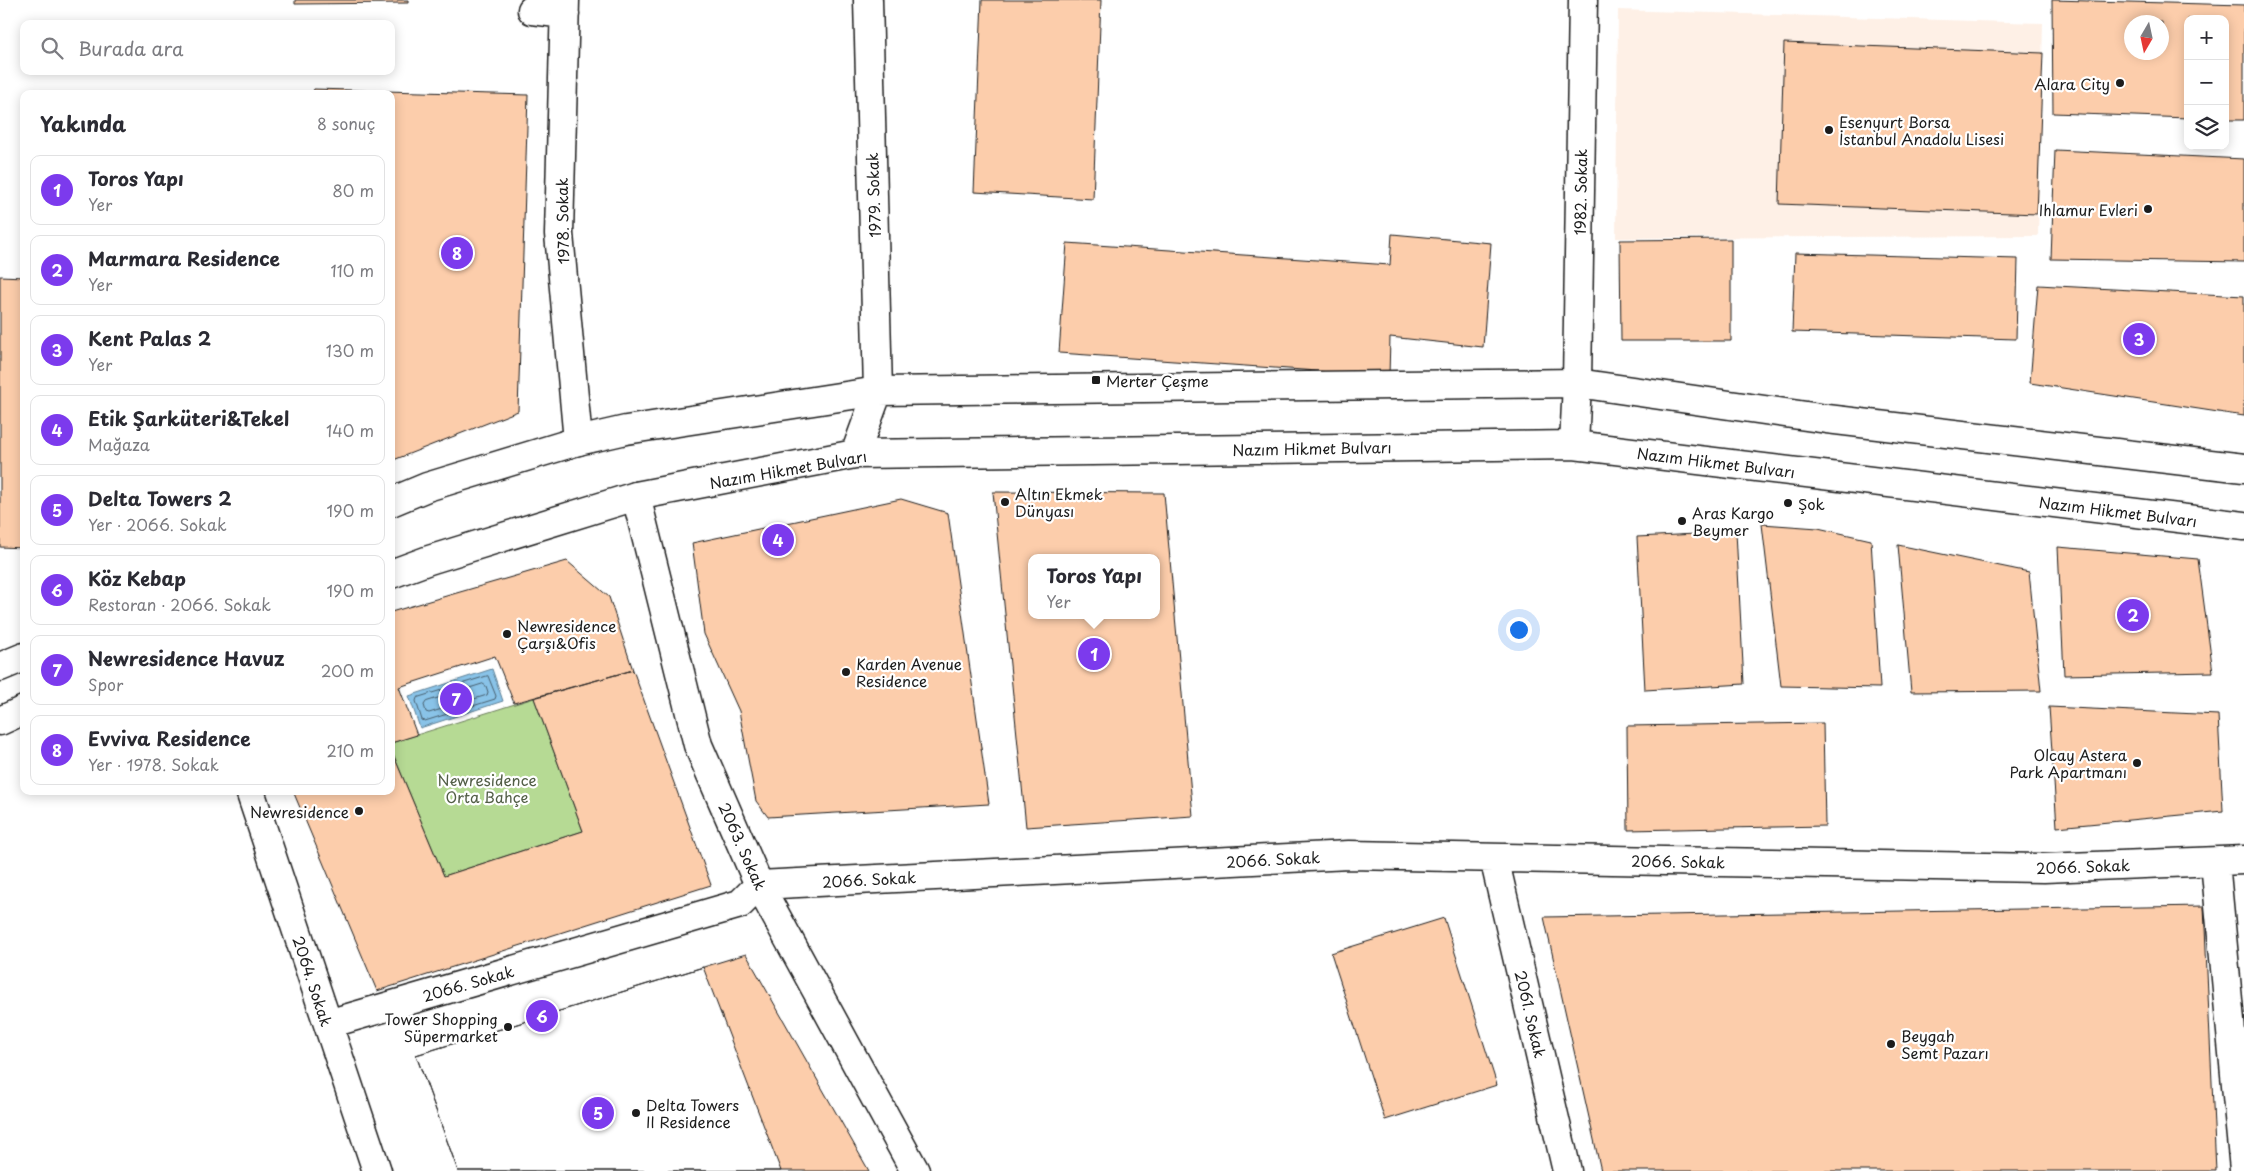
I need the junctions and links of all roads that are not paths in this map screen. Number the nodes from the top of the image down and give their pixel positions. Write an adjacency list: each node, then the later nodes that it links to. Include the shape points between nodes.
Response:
1 (868, 0): 6 (street, 1979. Sokak)
2 (1583, 0): 5 (street, 1982. Sokak)
3 (565, 7): 4 (street); 7 (street, 1978. Sokak, via 559,234)
4 (532, 10)
5 (1577, 383): 6 (street); 8 (street, 1982. Sokak); 10 (street, via 1827,419)
6 (878, 390): 7 (street, via 626,430); 9 (street)
7 (578, 441): 12 (street, via 427,487)
8 (1574, 444): 9 (street, Nazım Hikmet Bulvarı); 13 (street, Nazım Hikmet Bulvarı)
9 (855, 454): 11 (street, Nazım Hikmet Bulvarı)
10 (2244, 468)
11 (636, 496): 14 (street, Nazım Hikmet Bulvarı); 23 (street, 2063. Sokak, via 698,745)
12 (395, 500)
13 (2244, 526)
14 (395, 573)
15 (20, 659): 16 (street)
16 (0, 667)
17 (20, 712): 18 (street)
18 (0, 721)
19 (251, 795): 24 (street, 2064. Sokak)
20 (1494, 858): 22 (street, 2066. Sokak, via 2044,868); 23 (street, 2066. Sokak, via 1349,855); 28 (street, 2061. Sokak)
21 (2244, 860): 22 (street, 2066. Sokak)
22 (2215, 862): 25 (street)
23 (759, 885): 24 (street, 2066. Sokak, via 740,904 545,953); 27 (street, 2063. Sokak)
24 (328, 1024): 26 (street, 2064. Sokak)
25 (2244, 1170)
26 (377, 1171)
27 (914, 1171)
28 (1567, 1171)

